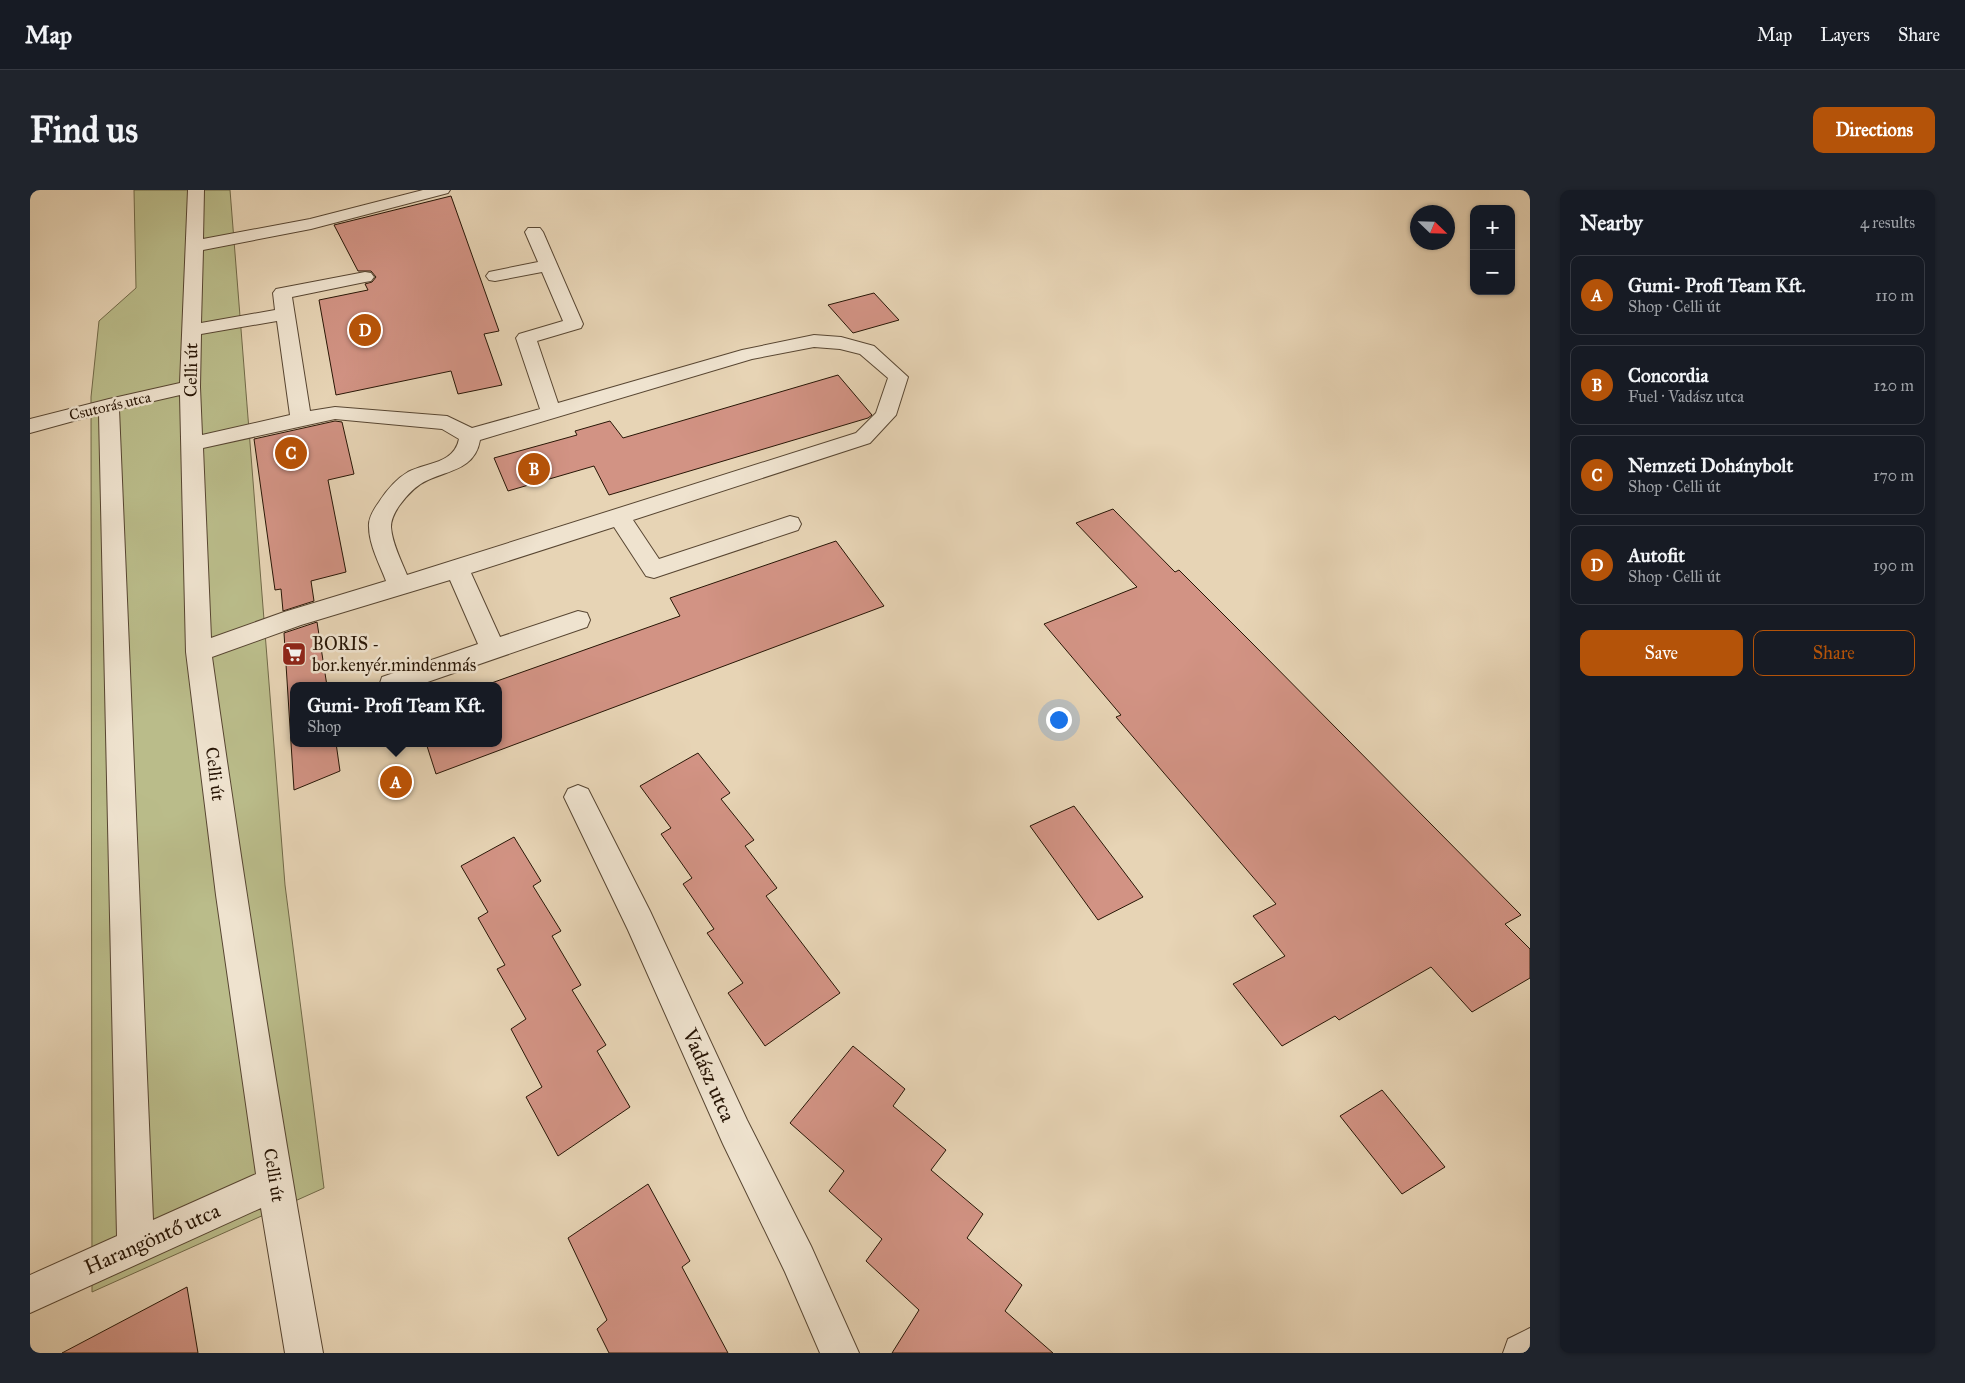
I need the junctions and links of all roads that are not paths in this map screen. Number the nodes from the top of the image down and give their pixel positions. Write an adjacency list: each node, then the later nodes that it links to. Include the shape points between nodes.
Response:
1 (196, 190): 5 (street, Celli út)
2 (442, 190): 3 (street)
3 (398, 195): 5 (street, via 311,224)
4 (534, 232): 6 (street)
5 (195, 246): 10 (street, Celli út)
6 (548, 265): 7 (street); 13 (street, via 574,324 526,338)
7 (495, 276)
8 (365, 278): 9 (street, via 282,294)
9 (285, 314): 10 (street); 14 (street)
10 (192, 330): 11 (street, Celli út)
11 (190, 387): 12 (street, Csutorás utca); 17 (street, Celli út)
12 (109, 405): 15 (street, Csutorás utca); 28 (street)
13 (551, 412): 16 (street); 18 (street, via 749,354 814,341 841,343 867,350 898,377 886,415 863,438)
14 (301, 419): 16 (street, via 335,414 447,423); 17 (street)
15 (30, 426)
16 (470, 436): 21 (street, via 464,456 405,485 383,512 380,528)
17 (192, 444): 24 (street, Celli út)
18 (619, 517): 19 (street, via 654,570); 20 (street)
19 (790, 524)
20 (457, 569): 21 (street); 23 (street)
21 (400, 587): 24 (street, via 293,618)
22 (578, 620): 23 (street)
23 (493, 649): 25 (street)
24 (199, 652): 27 (street, Celli út, via 231,895)
25 (397, 682)
26 (578, 797): 32 (street, Vadász utca)
27 (275, 1184): 28 (street, Harangöntő utca); 31 (street, Celli út)
28 (136, 1246): 29 (street, Harangöntő utca)
29 (30, 1294)
30 (1530, 1347): 33 (street)
31 (304, 1353)
32 (840, 1353)
33 (1522, 1353)

